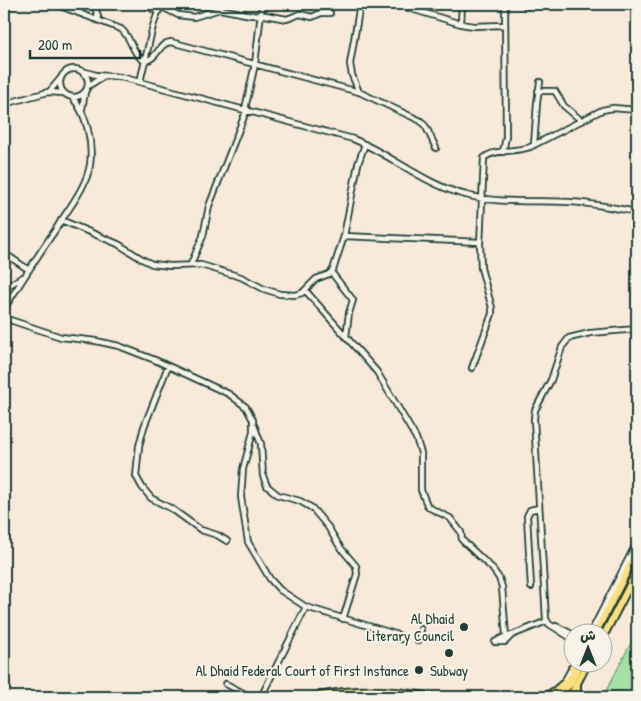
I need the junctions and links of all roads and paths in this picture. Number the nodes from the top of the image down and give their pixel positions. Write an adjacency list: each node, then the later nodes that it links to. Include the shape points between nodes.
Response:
1 (55, 4): 11 (street)
2 (86, 4): 11 (street)
3 (94, 4): 14 (street)
4 (146, 4): 10 (street, via 154,10)
5 (262, 4): 13 (street)
6 (360, 4): 27 (street, via 350,64)
7 (395, 4): 15 (street)
8 (462, 4): 15 (street)
9 (505, 4): 16 (street)
10 (160, 6): 13 (street, via 180,16 194,17 220,8); 17 (street)
11 (79, 12): 14 (street)
12 (330, 14): 13 (street, via 300,14 288,18)
13 (261, 15): 18 (street)
14 (99, 20): 17 (street, via 124,31 138,56)
15 (461, 24): 16 (street)
16 (505, 25): 38 (street, via 506,136)
17 (145, 61): 18 (street, via 153,58 163,44 171,42); 22 (street)
18 (255, 64): 27 (street); 31 (street)
19 (79, 70): 20 (street); 21 (street, via 70,70); 24 (street, via 86,76)
20 (106, 75): 22 (street); 24 (street)
21 (61, 78): 26 (street); 28 (street)
22 (140, 82): 31 (street)
23 (540, 82): 25 (street)
24 (87, 88): 29 (street, via 80,96); 32 (street)
25 (538, 91): 34 (street, via 556,91 564,106); 36 (street)
26 (48, 92): 28 (street); 30 (street)
27 (359, 92): 37 (street, via 421,121)
28 (64, 93): 29 (street)
29 (72, 97): 32 (street)
30 (4, 104)
31 (246, 109): 35 (street); 45 (street)
32 (82, 110): 41 (street, via 90,166 84,184)
33 (637, 110): 34 (street, via 606,109)
34 (582, 121): 36 (street)
35 (365, 144): 39 (street, via 424,178); 42 (street)
36 (534, 145): 38 (street, via 519,151)
37 (436, 148)
38 (503, 152): 39 (street, via 484,158)
39 (482, 199): 40 (street, via 572,202); 43 (street)
40 (637, 212)
41 (61, 220): 45 (street, via 118,244 152,264); 46 (street)
42 (344, 236): 43 (street); 47 (street)
43 (480, 242): 56 (street, via 481,268 492,314)
44 (4, 253): 46 (street)
45 (191, 264): 50 (street, via 241,277 280,294 295,295)
46 (29, 270): 48 (street)
47 (332, 272): 50 (street, via 316,279); 54 (street, via 353,300)
48 (24, 277): 49 (street); 51 (street)
49 (4, 288)
50 (305, 290): 54 (street)
51 (4, 309)
52 (4, 318): 55 (street, via 61,337 115,345)
53 (637, 329): 58 (street, via 569,338 562,347 534,416)
54 (346, 337): 66 (street, via 377,372 416,438 421,453 420,488 427,505 453,521 461,532 462,540 491,566 500,580 509,636)
55 (168, 366): 57 (street, via 236,398 248,411); 59 (street, via 144,427 136,476 151,498 201,530)
56 (472, 368)
57 (254, 425): 64 (street, via 242,477 247,540 271,581); 65 (street, via 261,444 263,476 267,486 278,495 312,508 356,566 357,574)
58 (539, 508): 63 (street, via 530,510 527,516); 66 (street)
59 (227, 541)
60 (637, 542): 67 (street)
61 (637, 552): 68 (highway)
62 (637, 571): 69 (highway)
63 (531, 587)
64 (306, 607): 65 (street); 82 (street)
65 (343, 619): 74 (street, via 398,635)
66 (547, 621): 70 (street)
67 (595, 624)
68 (600, 624)
69 (610, 624)
70 (552, 625): 72 (street); 73 (street)
71 (421, 629): 75 (street)
72 (564, 629)
73 (564, 633)
74 (401, 639)
75 (418, 641)
76 (572, 674): 87 (highway)
77 (573, 674): 88 (highway)
78 (574, 674): 89 (highway)
79 (574, 674): 90 (highway)
80 (226, 684): 81 (street)
81 (251, 697)
82 (261, 697)
83 (315, 697): 86 (highway, via 371,690)
84 (357, 697): 85 (highway)
85 (390, 697)
86 (431, 697)
87 (545, 697)
88 (558, 697)
89 (570, 697)
90 (577, 697)

